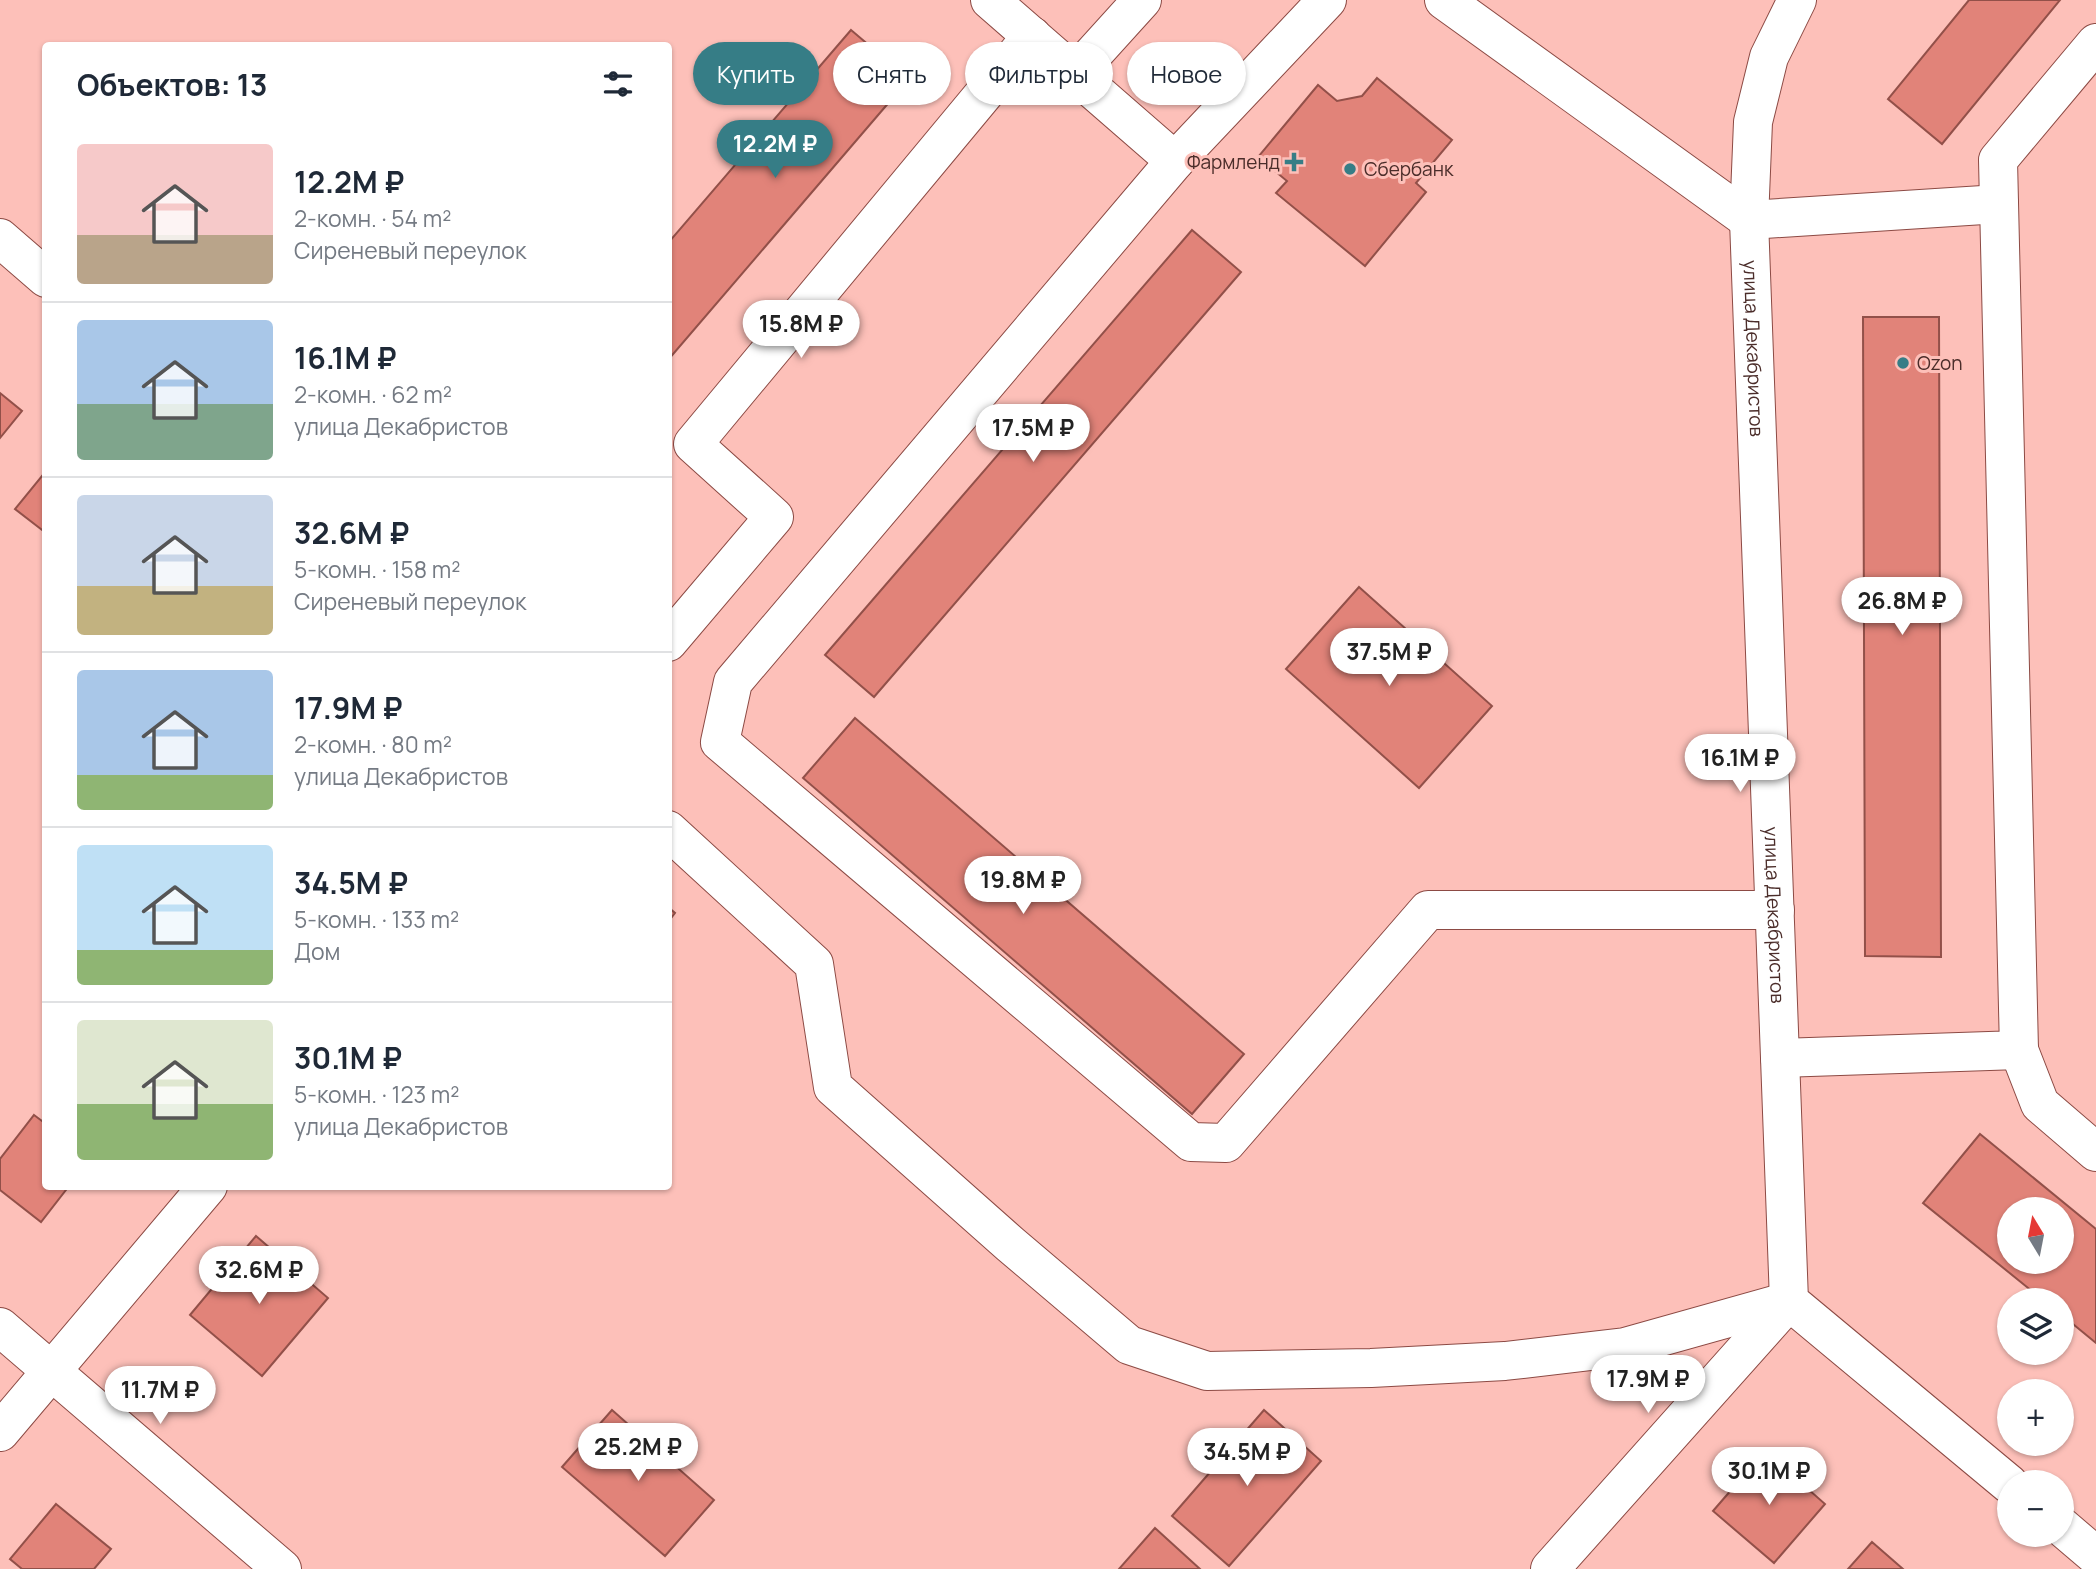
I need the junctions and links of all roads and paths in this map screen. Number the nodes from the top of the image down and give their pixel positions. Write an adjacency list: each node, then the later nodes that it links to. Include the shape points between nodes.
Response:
1 (990, 0): 6 (street)
2 (1142, 0): 8 (street)
3 (1326, 0): 11 (street)
4 (1444, 0): 13 (street)
5 (1797, 0): 13 (street, улица Декабристов, via 1769,57 1753,122)
6 (1032, 36): 7 (street); 16 (street, via 693,444 774,517)
7 (1039, 42)
8 (1104, 42)
9 (2096, 43): 12 (street, via 1998,160)
10 (1111, 105): 11 (street)
11 (1175, 161): 18 (street, via 733,682 720,742 1191,1142 1226,1143 1428,909)
12 (1999, 204): 13 (street); 19 (street)
13 (1749, 220): 18 (street, улица Декабристов)
14 (0, 238): 15 (street)
15 (42, 275)
16 (672, 637)
17 (672, 834): 23 (street, via 814,964 833,1087 1129,1345 1207,1371 1505,1361 1625,1347)
18 (1775, 910): 20 (street, улица Декабристов)
19 (2019, 1050): 20 (street); 21 (street, via 2040,1104)
20 (1780, 1058): 23 (street, улица Декабристов)
21 (2096, 1152)
22 (205, 1190): 25 (street)
23 (1789, 1301): 27 (street); 31 (street)
24 (0, 1327): 25 (street)
25 (51, 1371): 26 (street); 30 (street)
26 (0, 1432)
27 (1997, 1473)
28 (2074, 1537): 29 (street)
29 (2096, 1556)
30 (282, 1569)
31 (1550, 1569)

